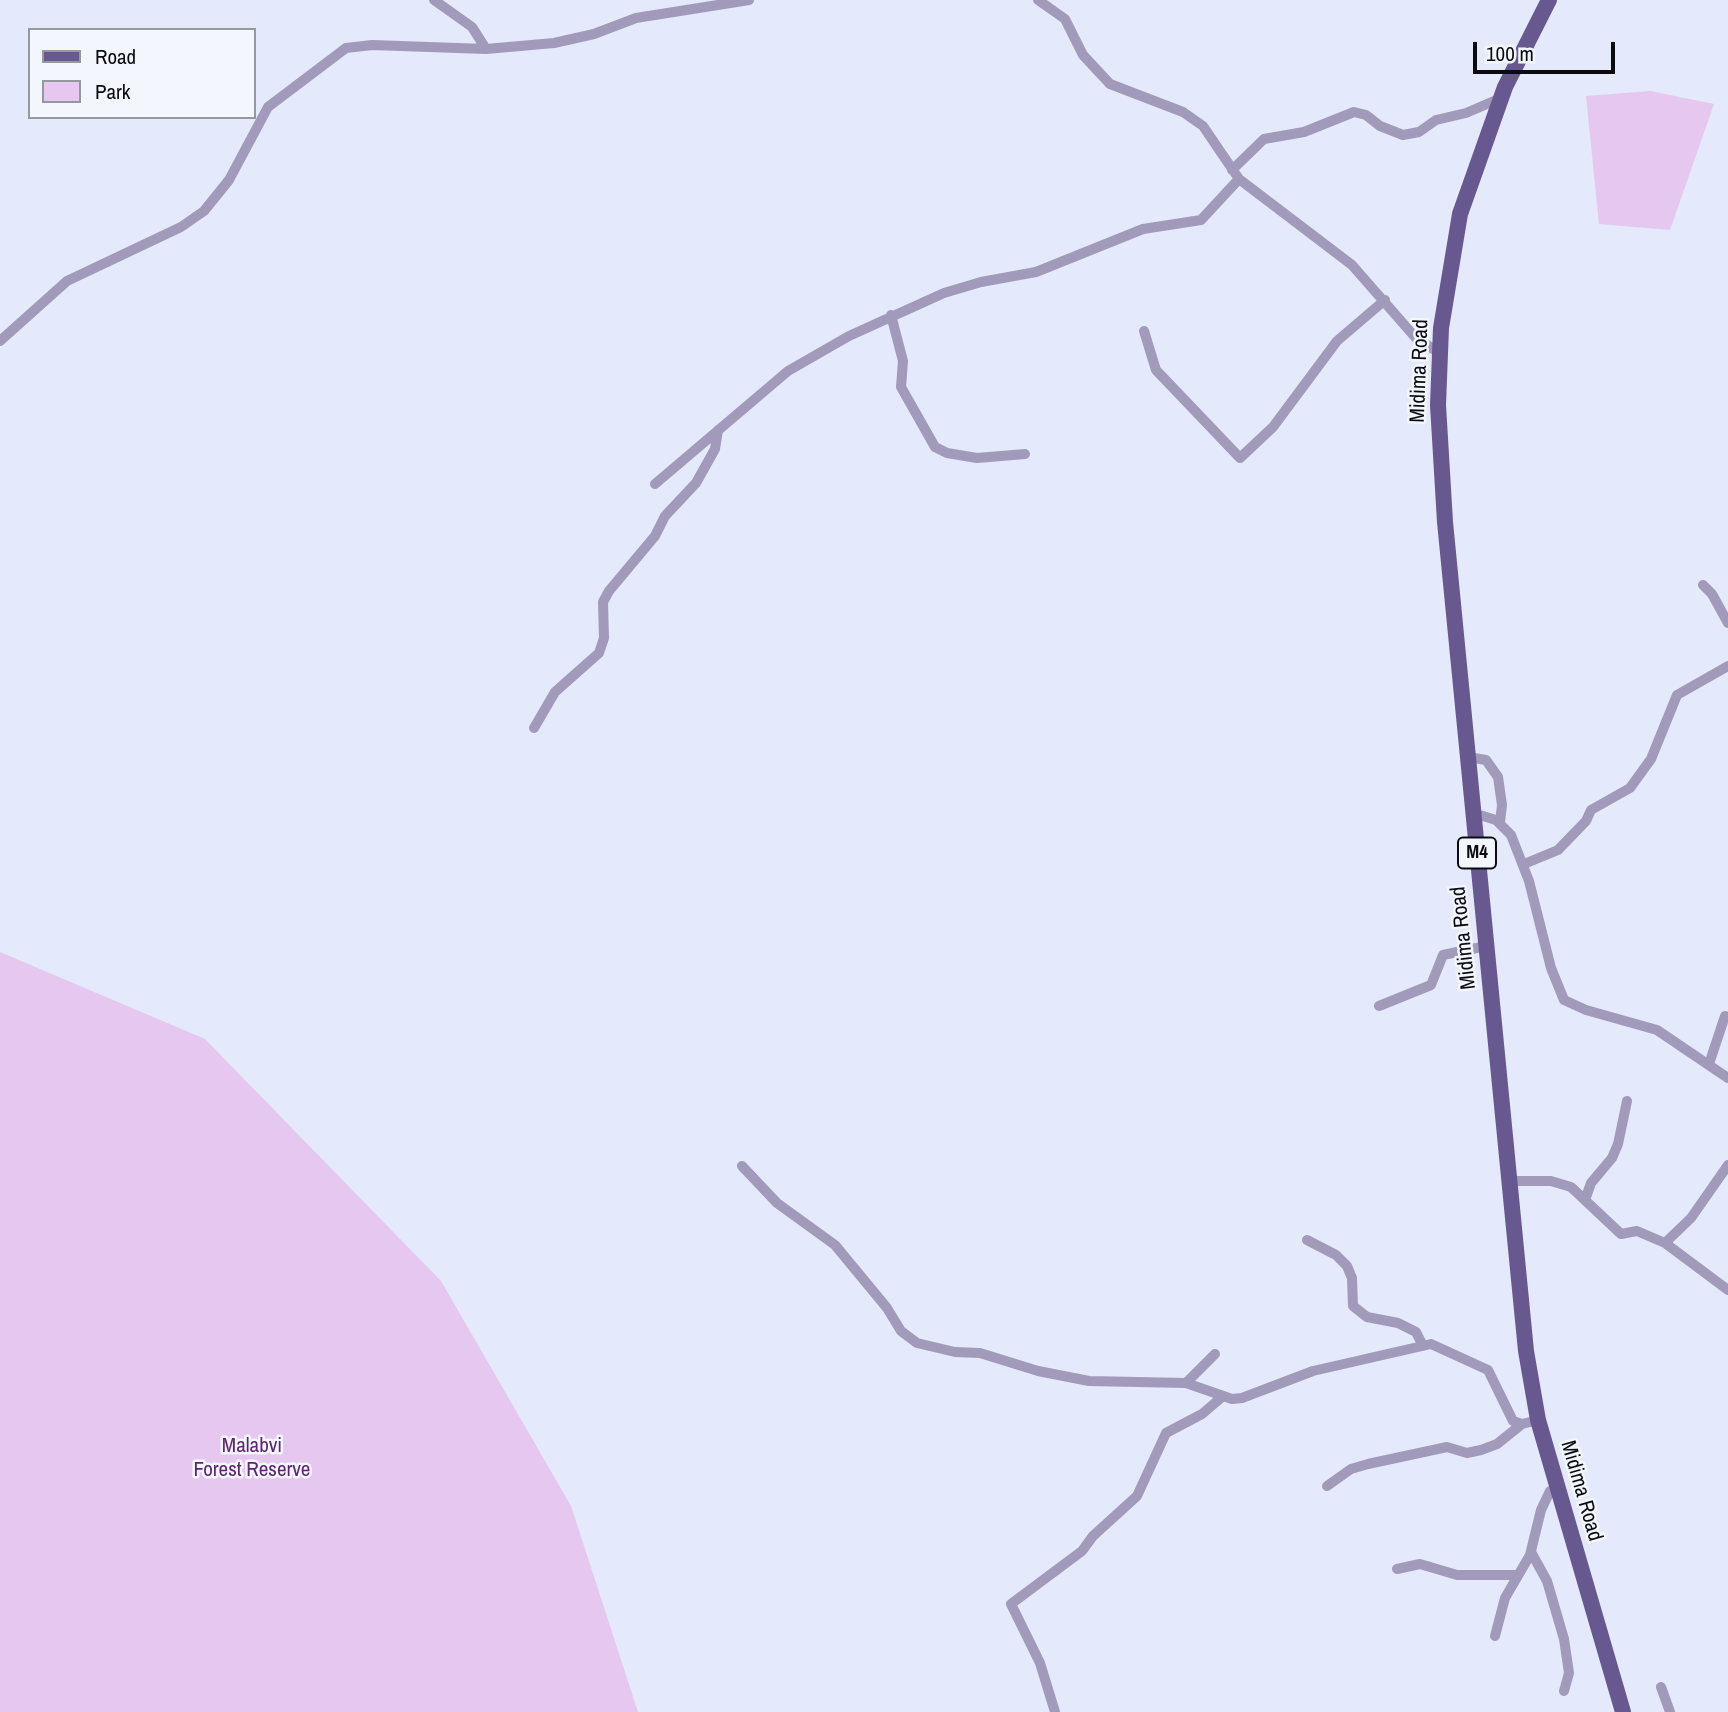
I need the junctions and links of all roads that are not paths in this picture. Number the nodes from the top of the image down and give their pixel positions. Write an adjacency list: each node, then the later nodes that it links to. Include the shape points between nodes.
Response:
1 (434, 0): 5 (street, via 472,26)
2 (749, 0): 5 (street, via 636,18 568,41)
3 (1038, 0): 7 (street, via 1065,19 1083,55 1110,84 1191,117 1211,135)
4 (1549, 0): 6 (main road, Midima Road / M4)
5 (486, 49): 12 (street, via 346,48 268,107 229,180 204,212 68,281)
6 (1501, 98): 7 (street, via 1403,135 1354,112 1304,132 1264,139); 13 (main road, Midima Road / M4, via 1461,214)
7 (1232, 170): 8 (street)
8 (1240, 179): 9 (street, via 1352,265); 10 (street, via 1201,220 1129,233 1036,272 956,289)
9 (1385, 300): 11 (street, via 1337,341 1273,427 1240,457 1156,370); 13 (street, via 1415,337)
10 (891, 315): 14 (street, via 803,361); 15 (street, via 903,361 901,387 935,447 977,458)
11 (1144, 331)
12 (0, 341)
13 (1439, 353): 21 (main road, Midima Road / M4, via 1445,522)
14 (718, 430): 16 (street); 20 (street, via 715,449 696,483 665,516 655,536 603,602 604,638 599,653 555,692)
15 (1025, 454)
16 (655, 484)
17 (1703, 585): 18 (street)
18 (1728, 624)
19 (1728, 666): 24 (street, via 1677,695 1651,759 1630,788 1591,810 1558,850)
20 (534, 728)
21 (1468, 757): 22 (main road, Midima Road / M4); 23 (street, via 1486,760 1498,777)
22 (1473, 813): 23 (street); 25 (main road, Midima Road / M4)
23 (1500, 822): 24 (street)
24 (1524, 864): 28 (street, via 1564,1000 1657,1030)
25 (1486, 946): 26 (street, via 1443,955 1431,985); 33 (main road, Midima Road / M4)
26 (1379, 1006)
27 (1725, 1016): 28 (street)
28 (1709, 1064): 29 (street)
29 (1728, 1078)
30 (1627, 1101): 34 (street, via 1618,1144)
31 (1728, 1165): 36 (street, via 1691,1218)
32 (742, 1166): 40 (street, via 777,1203 835,1245 907,1338 1088,1381)
33 (1509, 1181): 34 (street, via 1551,1181 1571,1186); 42 (main road, Midima Road / M4, via 1526,1351)
34 (1585, 1200): 36 (street, via 1622,1234 1637,1231)
35 (1307, 1240): 38 (street, via 1347,1266 1353,1306 1367,1317 1416,1332)
36 (1664, 1243): 37 (street)
37 (1728, 1290)
38 (1422, 1344): 41 (street, via 1313,1371 1242,1398); 43 (street, via 1482,1365 1494,1380 1508,1416)
39 (1215, 1354): 40 (street)
40 (1186, 1384): 41 (street)
41 (1222, 1397): 52 (street, via 1166,1433 1137,1496 1082,1551 1011,1604 1040,1663)
42 (1538, 1420): 43 (street); 45 (main road, Midima Road / M4)
43 (1522, 1424): 44 (street, via 1497,1444 1481,1450 1467,1453 1447,1447 1368,1464 1351,1469)
44 (1327, 1486)
45 (1559, 1486): 46 (street, via 1550,1491 1541,1510); 53 (main road, Midima Road / M4)
46 (1531, 1552): 48 (street); 51 (street, via 1547,1581 1564,1640 1569,1673)
47 (1397, 1569): 48 (street, via 1420,1563 1464,1575)
48 (1517, 1575): 49 (street, via 1501,1608)
49 (1495, 1636)
50 (1661, 1687): 54 (street)
51 (1564, 1691)
52 (1055, 1712)
53 (1623, 1712)
54 (1670, 1712)

